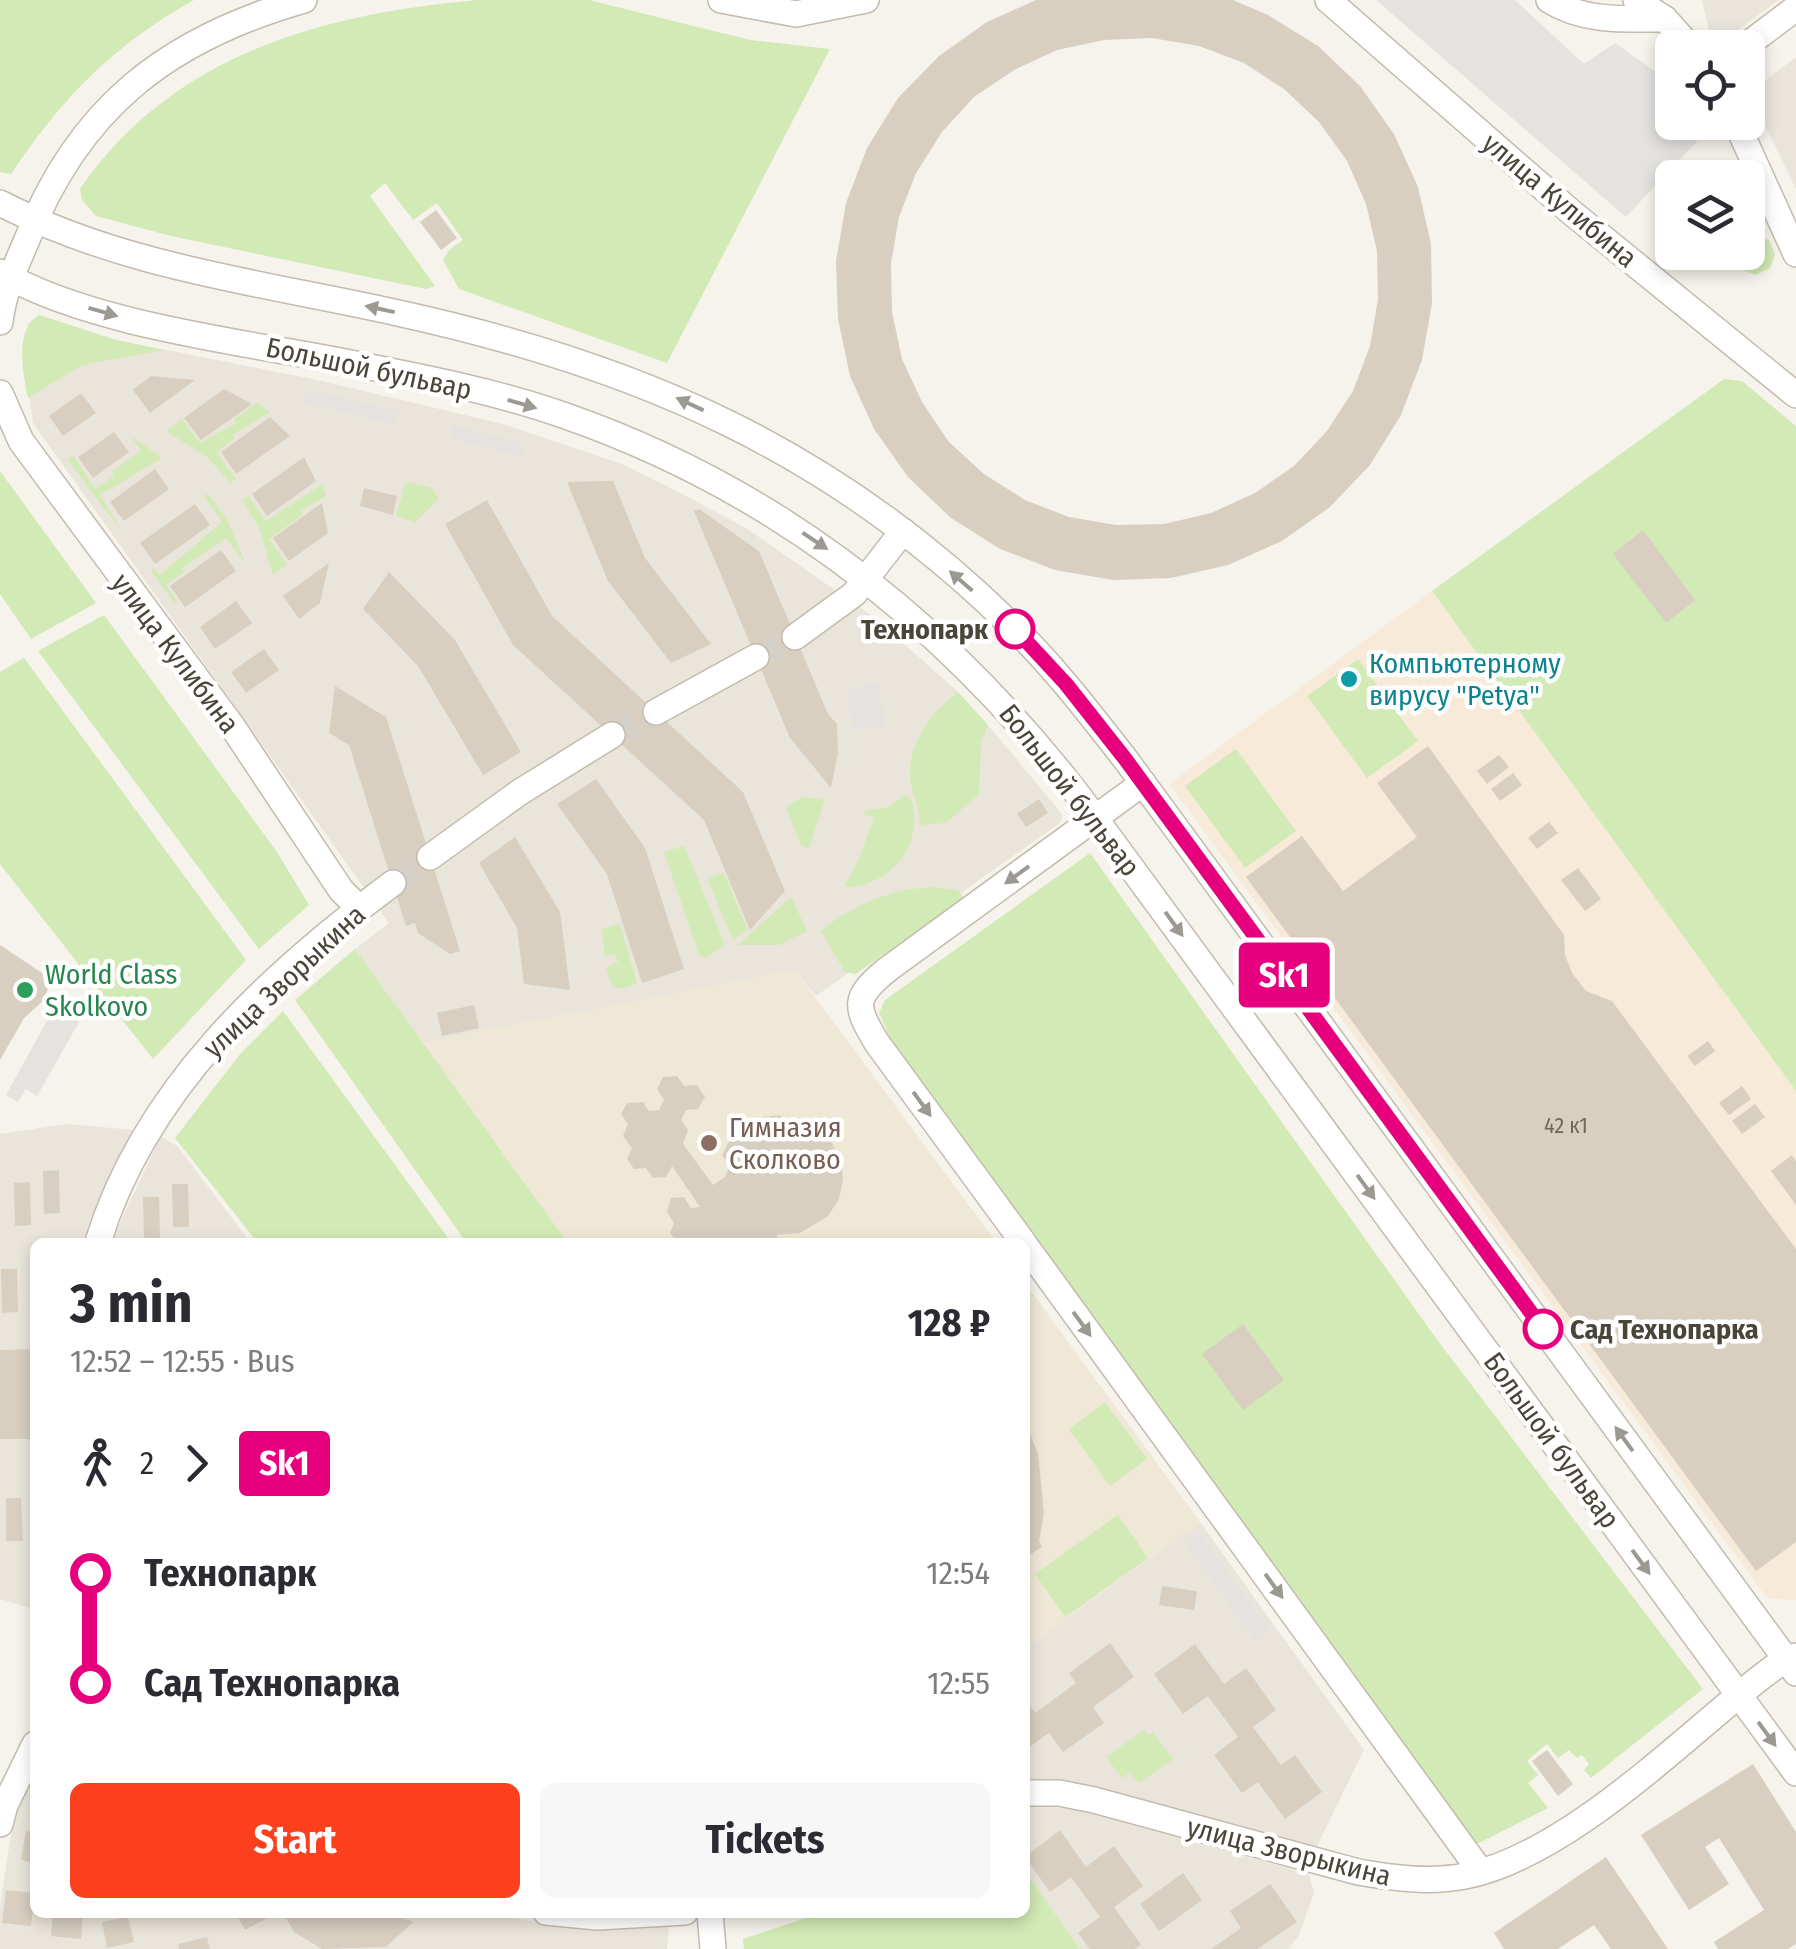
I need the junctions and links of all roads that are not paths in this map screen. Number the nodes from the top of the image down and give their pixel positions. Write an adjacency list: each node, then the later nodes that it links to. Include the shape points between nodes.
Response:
1 (304, 0): 12 (street, via 215,32 138,81 71,151)
2 (721, 0): 3 (street, via 796,14)
3 (866, 0)
4 (1328, 0): 17 (street, улица Кулибина)
5 (1548, 0): 8 (street, via 1592,16)
6 (1636, 0): 8 (street)
7 (1796, 8): 9 (street)
8 (1668, 10)
9 (1765, 31)
10 (1744, 140): 13 (street)
11 (0, 203): 12 (street, Большой бульвар)
12 (34, 219): 14 (street); 18 (street, Большой бульвар, one-way to 12, via 737,426 617,372 445,323 122,254)
13 (1796, 254)
14 (6, 275): 15 (street); 19 (street, Большой бульвар, one-way to 19, via 105,314 447,382 562,415 728,488)
15 (0, 322)
16 (0, 393): 28 (street, улица Кулибина, via 21,441)
17 (1796, 396)
18 (902, 531): 19 (street); 24 (street, Большой бульвар, one-way to 18, via 1015,629)
19 (866, 579): 20 (street); 25 (street, Большой бульвар, via 956,655)
20 (796, 636)
21 (756, 657): 22 (street)
22 (656, 712)
23 (612, 735): 26 (street)
24 (1143, 783): 25 (street); 33 (street, Большой бульвар, one-way to 24)
25 (1096, 818): 30 (street, one-way to 30, via 888,970 859,1003 878,1043); 34 (street, Большой бульвар, one-way to 34)
26 (430, 857)
27 (393, 883): 28 (street, улица Зворыкина)
28 (360, 908): 29 (street, улица Зворыкина, via 248,1008 177,1087 136,1150)
29 (100, 1238)
30 (1020, 1238)
31 (1030, 1252): 39 (street, one-way to 39)
32 (1796, 1634): 33 (street)
33 (1792, 1663): 34 (street, улица Зворыкина)
34 (1739, 1695): 36 (street, Большой бульвар, one-way to 36); 39 (street, улица Зворыкина, via 1567,1831)
35 (30, 1754): 38 (street)
36 (1796, 1774)
37 (1030, 1793): 39 (street, улица Зворыкина, via 1094,1800 1358,1872 1435,1880)
38 (0, 1824)
39 (1481, 1872)
40 (711, 1918): 41 (street)
41 (714, 1949)

